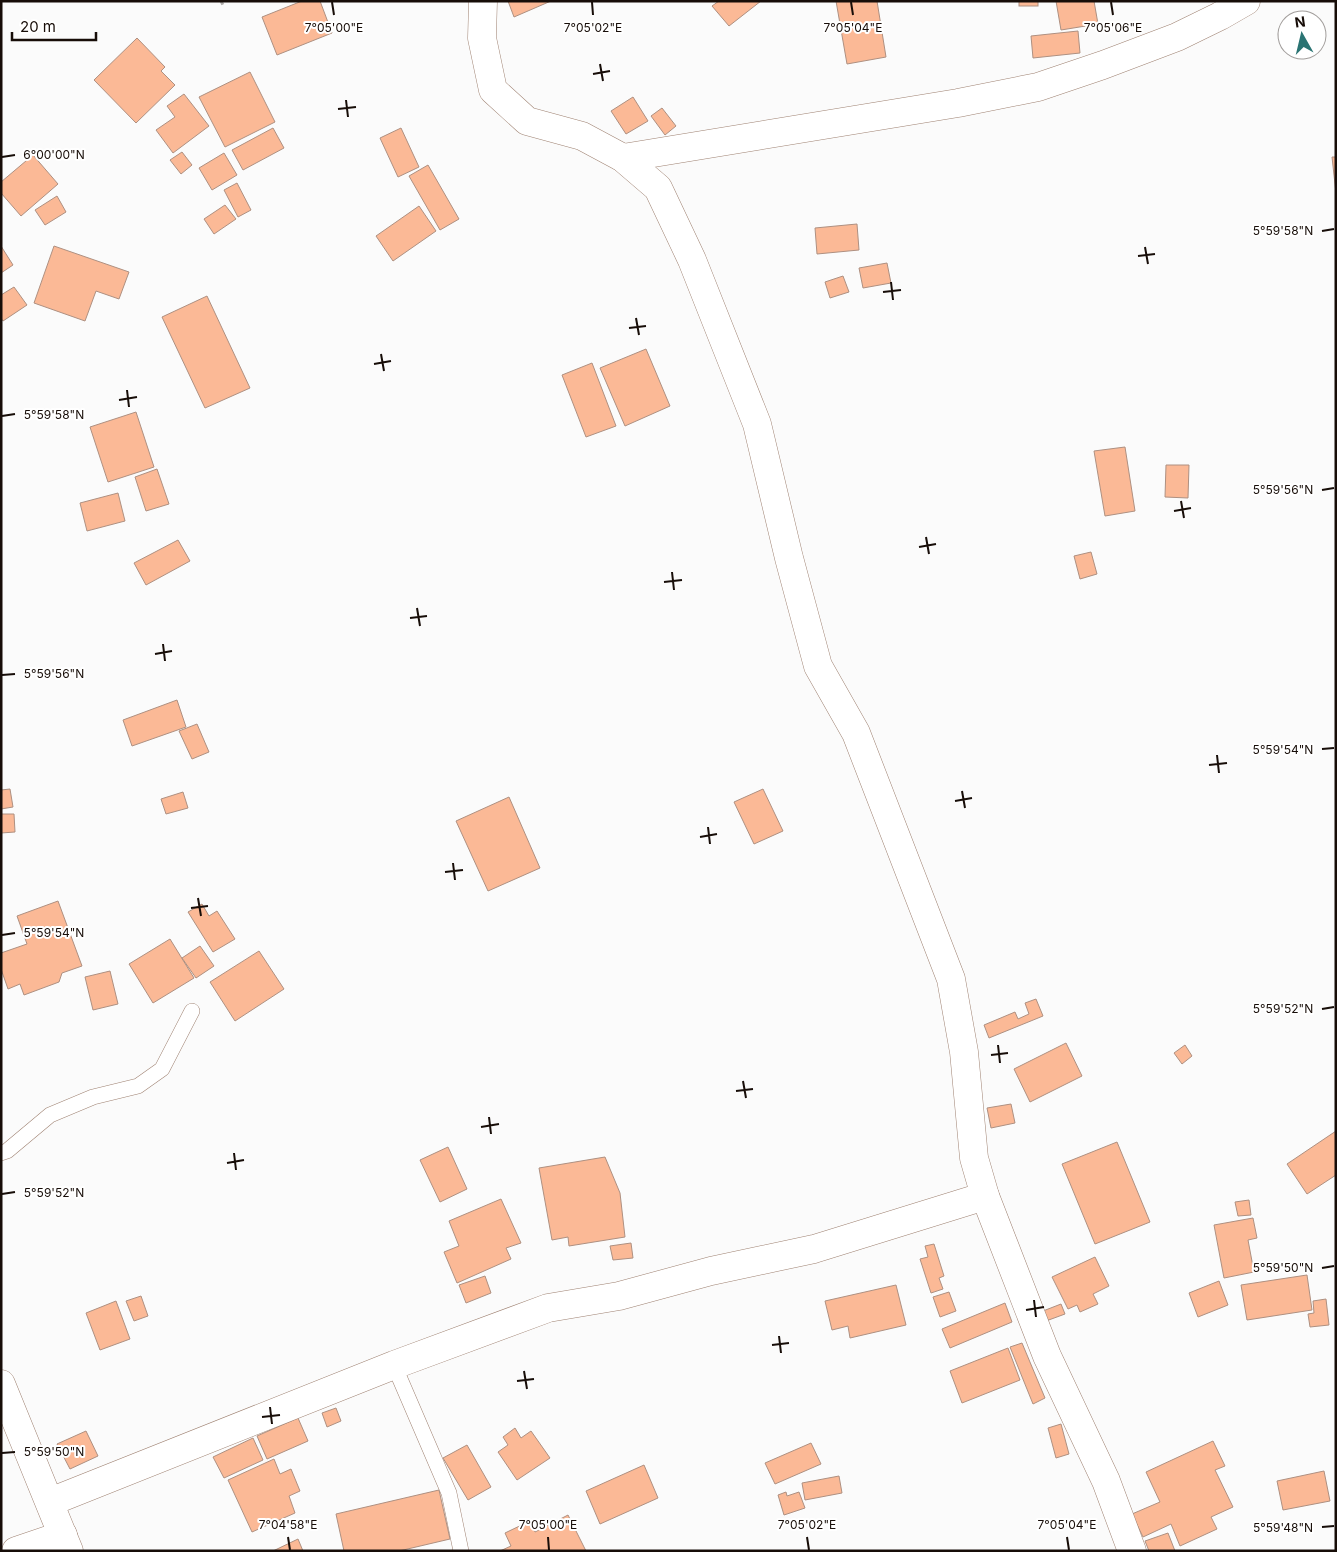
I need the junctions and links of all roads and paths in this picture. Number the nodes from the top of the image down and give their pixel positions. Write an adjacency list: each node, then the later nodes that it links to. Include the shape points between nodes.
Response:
1 (483, 1): 3 (street, via 482,38 493,90 527,121 582,136)
2 (1246, 1): 3 (street, via 1177,37 1038,87)
3 (623, 158): 6 (street, via 658,188 692,260 757,424 788,558 818,666 856,733 952,979 964,1052 974,1158)
4 (192, 1011): 5 (lane, via 162,1069 138,1086 93,1097 50,1115)
5 (1, 1153)
6 (985, 1196): 7 (street, via 814,1249 711,1271 619,1296 548,1308); 13 (street, via 1048,1356 1106,1480)
7 (394, 1365): 9 (street); 12 (lane, via 449,1493)
8 (1, 1384): 9 (street)
9 (50, 1502): 10 (street)
10 (66, 1543): 11 (street)
11 (16, 1551)
12 (461, 1551)
13 (1132, 1551)

